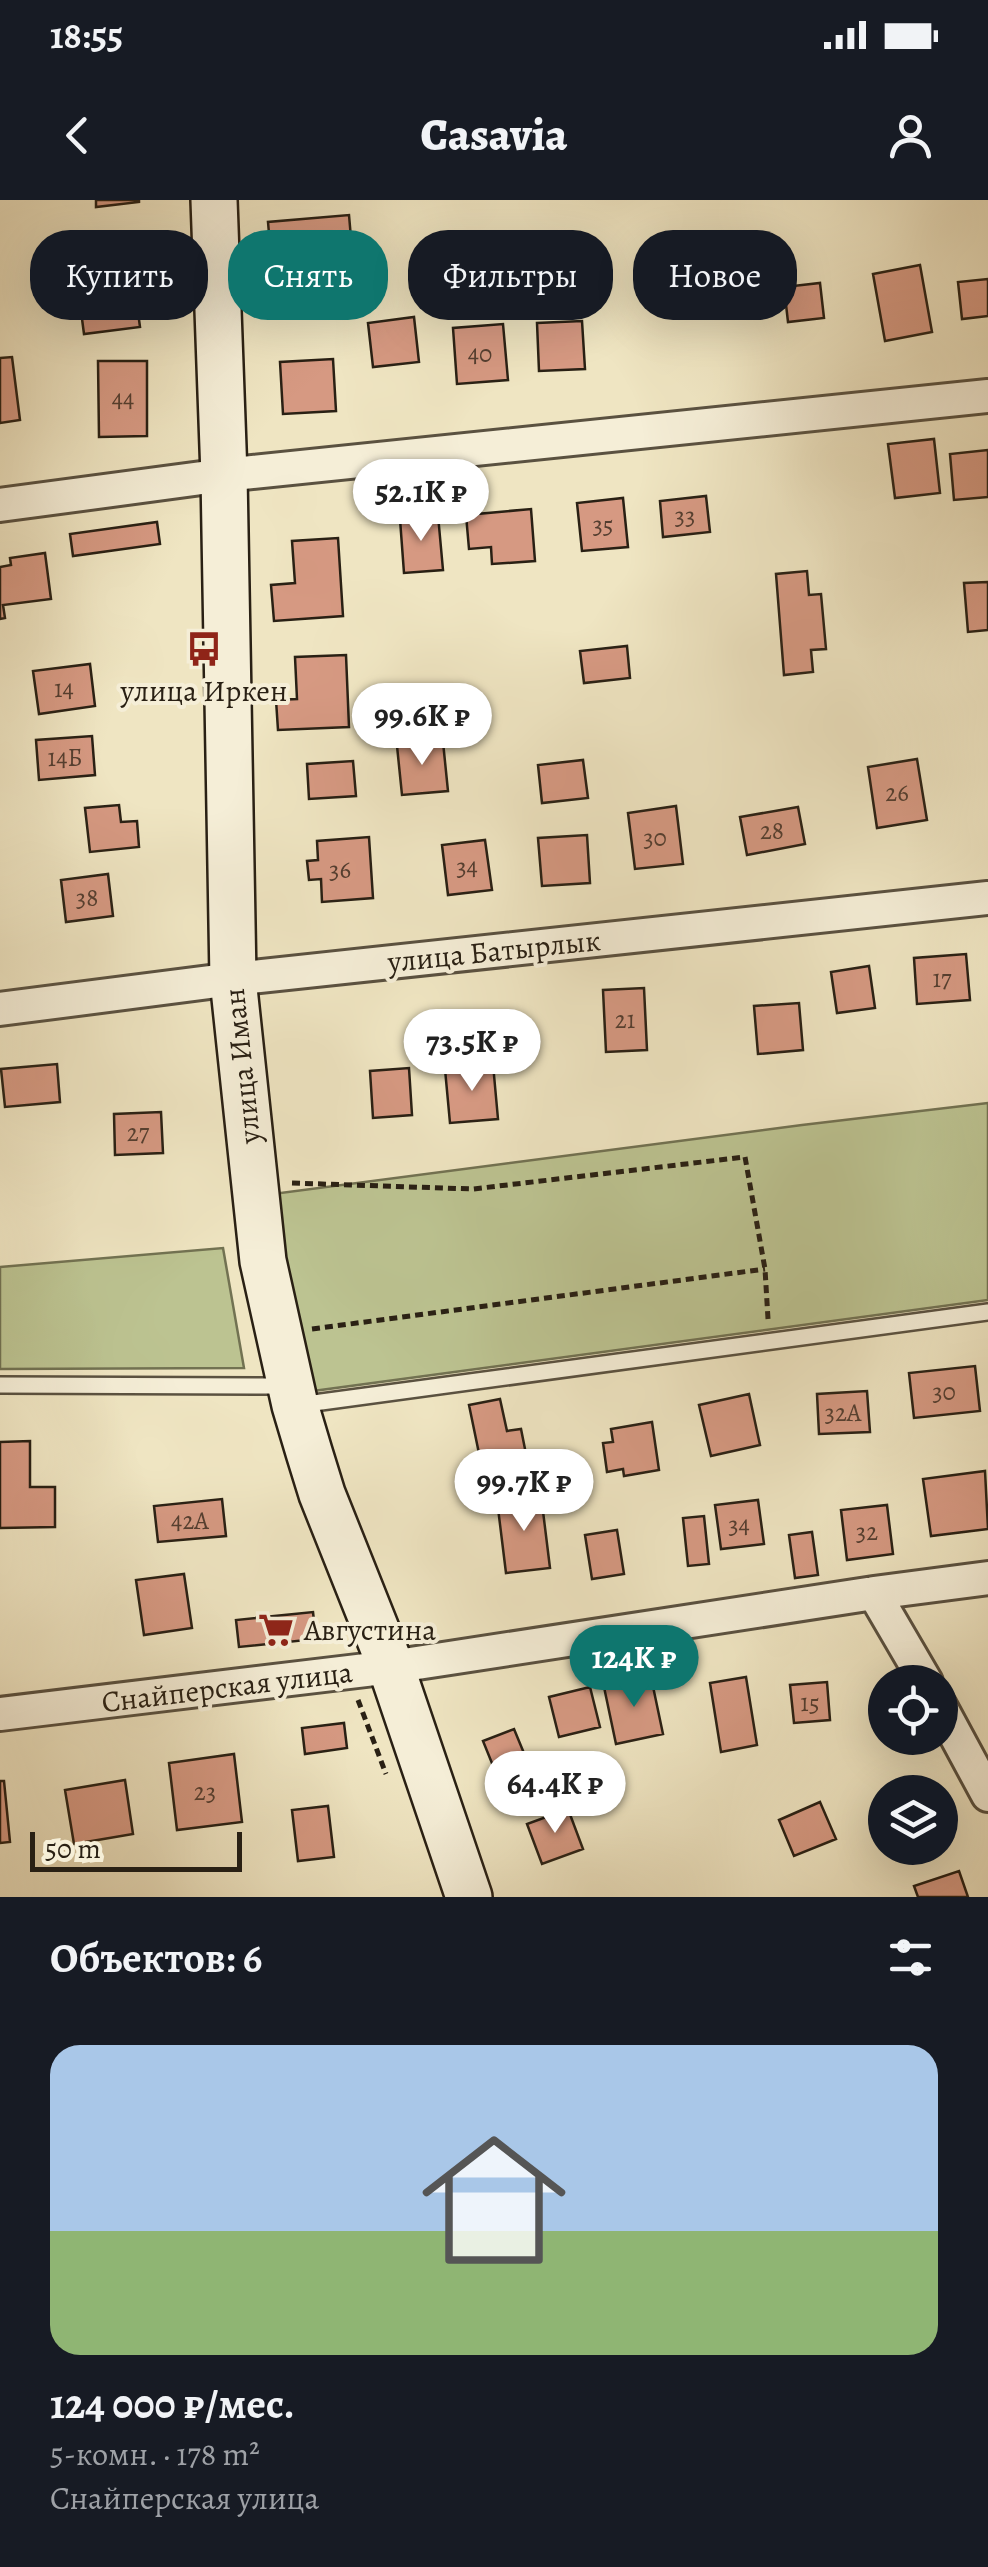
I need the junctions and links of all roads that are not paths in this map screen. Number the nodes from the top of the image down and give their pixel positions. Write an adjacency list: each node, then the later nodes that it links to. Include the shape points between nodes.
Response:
1 (214, 200): 3 (street, улица Иман)
2 (988, 396): 3 (street)
3 (224, 474): 4 (street); 6 (street, улица Иман)
4 (0, 506)
5 (988, 898): 6 (street, улица Батырлык)
6 (233, 979): 7 (street, улица Батырлык); 10 (street, улица Иман, via 263,1261)
7 (0, 1009)
8 (988, 1312): 10 (lane)
9 (0, 1385): 10 (lane)
10 (293, 1395): 14 (street, улица Иман, via 322,1494)
11 (988, 1578): 12 (street, Снайперская улица)
12 (874, 1592): 13 (street); 14 (street, Снайперская улица)
13 (916, 1665)
14 (391, 1667): 15 (street, Снайперская улица); 18 (street, улица Иман)
15 (0, 1714)
16 (958, 1739): 17 (street)
17 (988, 1795)
18 (469, 1897)

